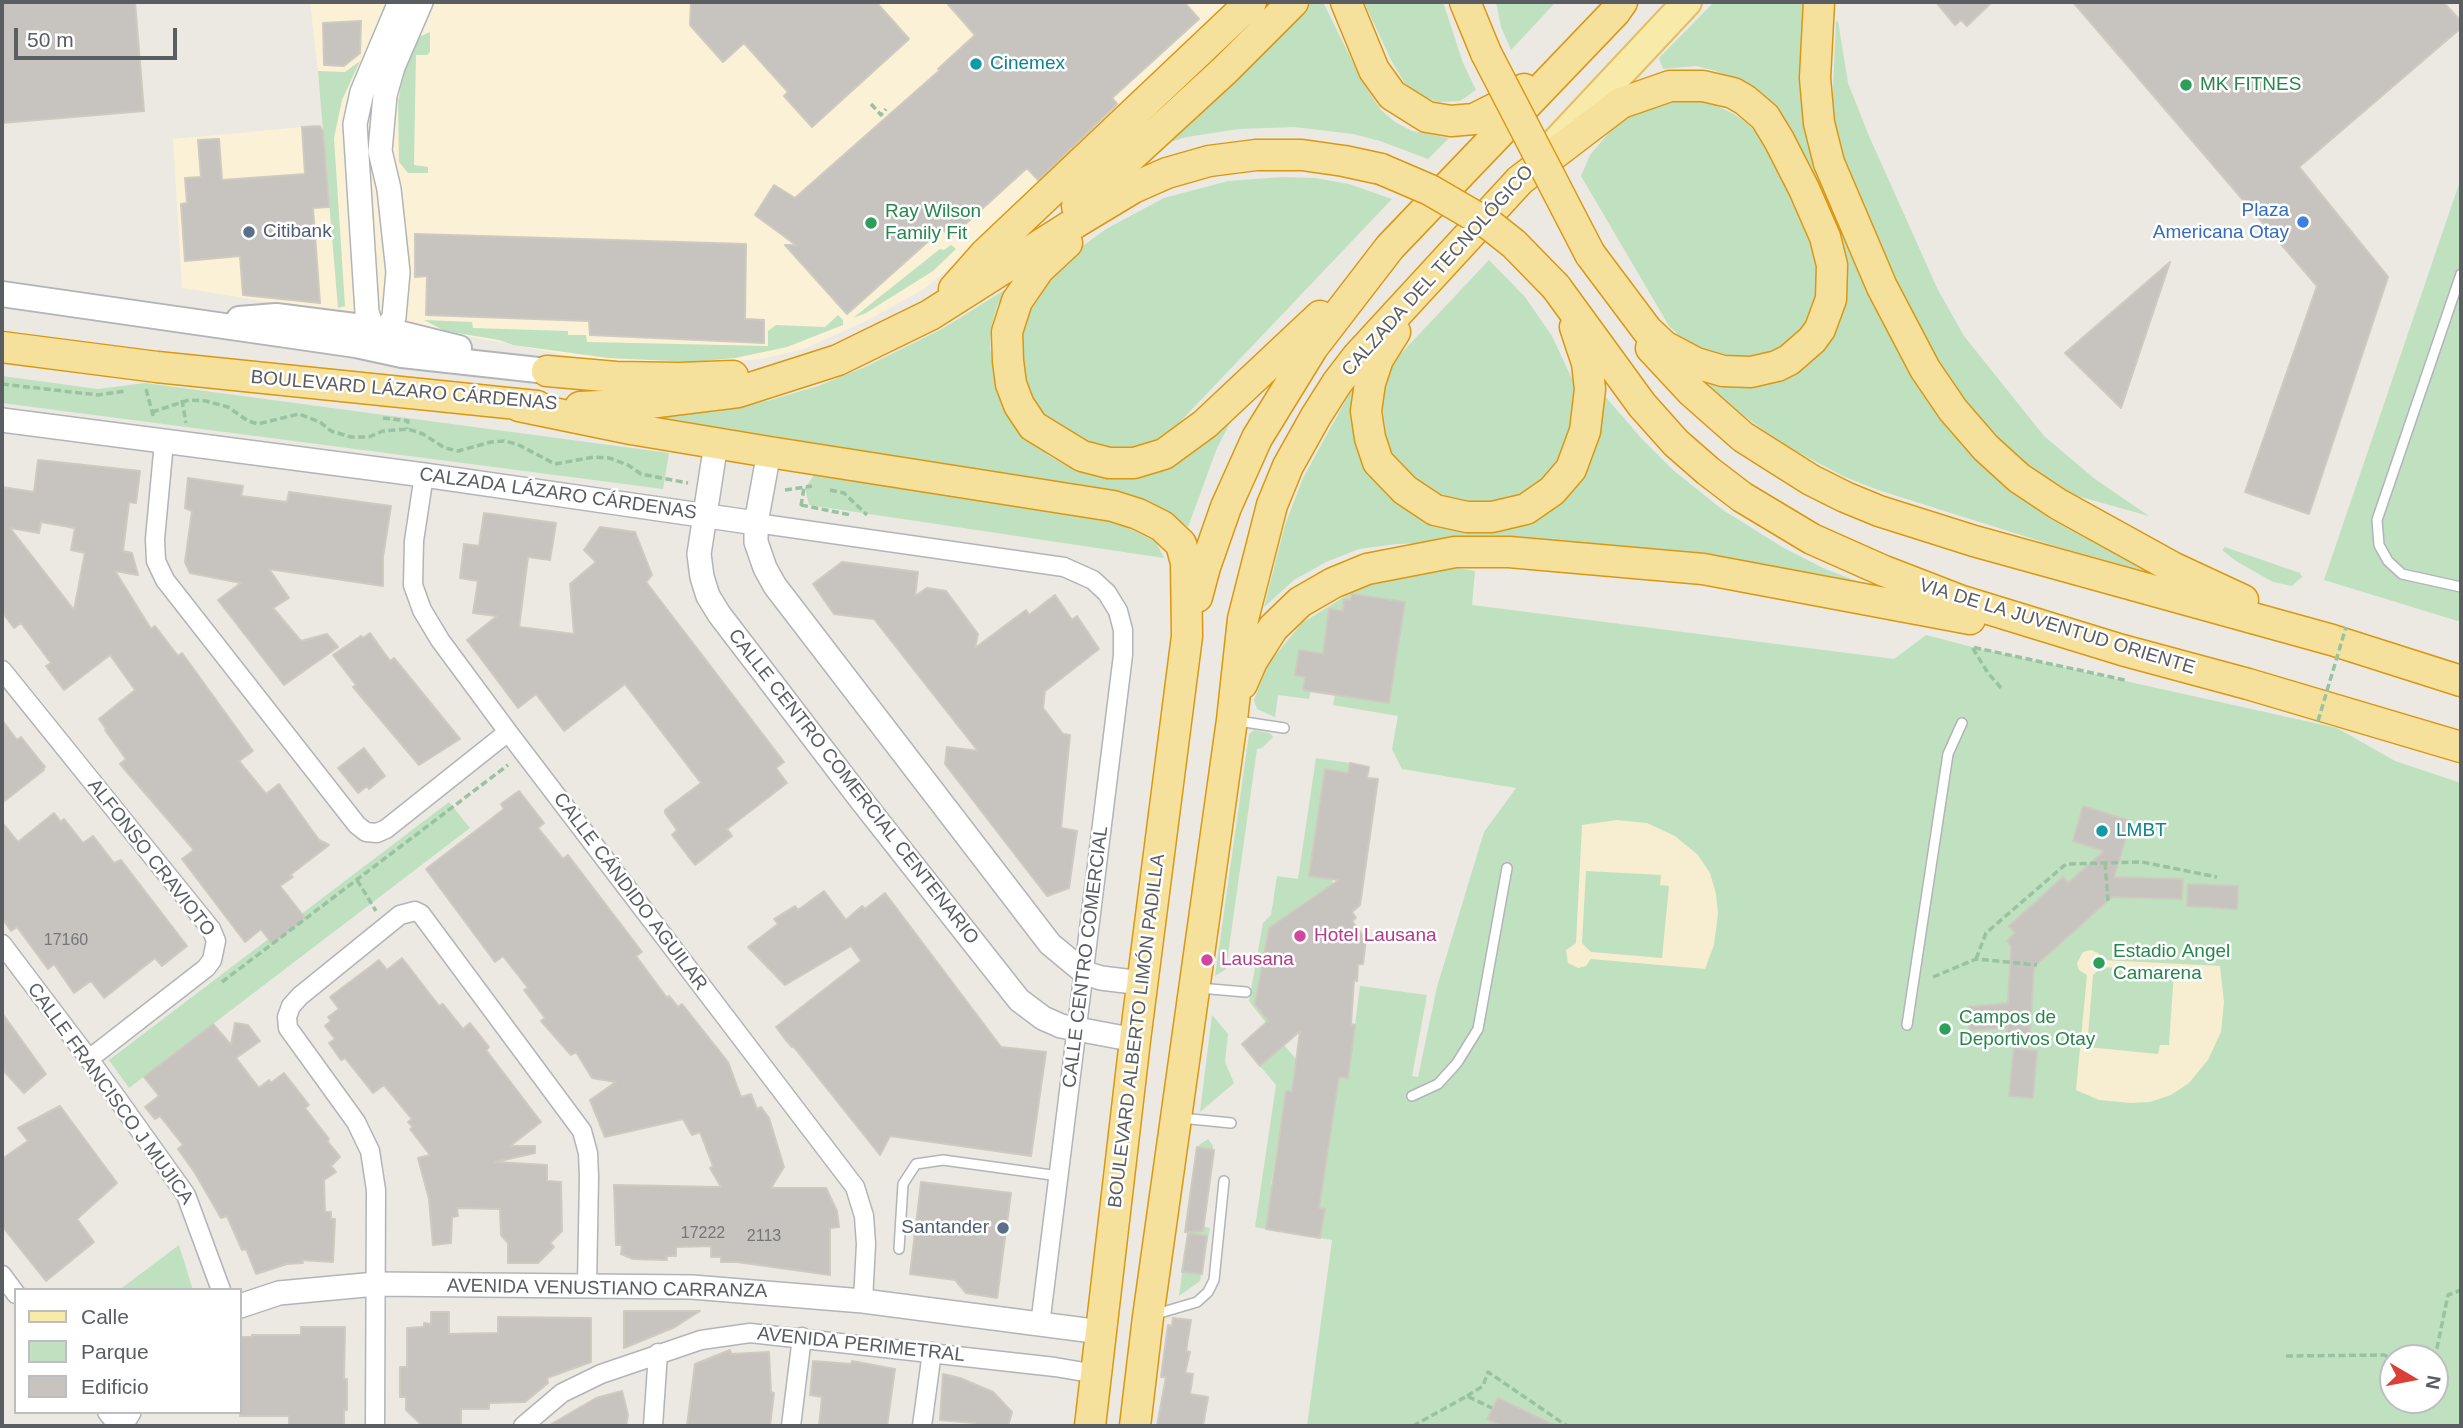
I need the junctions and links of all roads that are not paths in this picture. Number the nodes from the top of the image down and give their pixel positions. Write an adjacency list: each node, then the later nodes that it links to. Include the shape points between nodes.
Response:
1 (400, 2): 14 (street, via 362,92)
2 (421, 2): 13 (street, via 393,67)
3 (1251, 2): 24 (highway, via 985,254)
4 (1293, 2): 20 (highway, via 1225,70)
5 (1346, 2): 11 (highway, via 1374,70 1392,94 1427,117 1474,119 1502,105)
6 (1465, 2): 12 (highway)
7 (1475, 2): 12 (highway)
8 (1687, 2): 15 (main road, CALZADA DEL TECNOLÓGICO)
9 (1819, 4): 40 (highway, via 1815,78 1829,163 1881,287 1953,410 1986,448 2058,504 2172,566)
10 (1621, 5): 11 (highway)
11 (1578, 50): 18 (highway)
12 (1486, 53): 19 (highway, bridge)
13 (382, 122): 14 (street, via 367,111); 25 (street, via 380,151 398,272)
14 (355, 124): 25 (street, via 367,312)
15 (1520, 180): 17 (highway, CALZADA DEL TECNOLÓGICO); 19 (highway, via 1621,103 1670,86 1703,86 1733,93 1765,117 1804,189 1830,253 1831,299 1812,340 1789,359 1751,372 1723,370 1696,363 1664,346)
16 (1132, 188): 18 (highway, via 1039,269 1017,302 1007,332 1011,384 1019,405 1033,426 1082,456 1133,463 1164,454 1181,443); 20 (highway, BOULEVARD LÁZARO CÁRDENAS); 22 (highway, VIA DE LA JUVENTUD ORIENTE, bridge, via 1209,160 1256,155 1302,155 1381,169 1430,190 1490,225)
17 (1461, 246): 22 (highway, via 1378,359 1366,411 1378,462 1405,490 1435,510 1467,517 1510,514 1552,491 1570,469 1587,420 1590,376 1580,339); 45 (highway, CALZADA DEL TECNOLÓGICO, via 1344,374 1288,466 1272,505 1243,619)
18 (1390, 247): 41 (highway, via 1313,347 1257,438 1209,555)
19 (1590, 254): 40 (highway, via 1647,342 1692,393 1743,437 1811,480 1879,510 1973,541)
20 (1011, 264): 24 (highway, BOULEVARD LÁZARO CÁRDENAS)
21 (2461, 274): 38 (lane, via 2377,520 2379,545 2402,574)
22 (1556, 287): 42 (highway, VIA DE LA JUVENTUD ORIENTE, via 1659,424 1742,497 1812,539 1884,571 1959,600)
23 (2, 294): 26 (main road, BOULEVARD LÁZARO CÁRDENAS)
24 (930, 315): 29 (highway, BOULEVARD LÁZARO CÁRDENAS, via 838,360)
25 (384, 322): 26 (main road, via 276,316); 28 (main road)
26 (201, 323): 28 (main road, BOULEVARD LÁZARO CÁRDENAS, via 402,355)
27 (2, 347): 30 (highway, BOULEVARD LÁZARO CÁRDENAS)
28 (547, 370): 29 (highway, via 680,378)
29 (807, 370): 30 (highway, BOULEVARD LÁZARO CÁRDENAS, via 738,392 685,400 592,407)
30 (519, 406): 33 (highway)
31 (2, 420): 32 (street, CALZADA LÁZARO CÁRDENAS)
32 (159, 432): 35 (street, CALZADA LÁZARO CÁRDENAS, via 191,446); 48 (street, via 155,539 156,561 165,580 357,825 377,834 386,830)
33 (716, 443): 34 (highway); 36 (street, CALLE CENTRO COMERCIAL CENTENARIO)
34 (769, 452): 37 (street); 41 (highway, via 1114,506 1138,514 1162,526 1181,544 1186,563)
35 (424, 475): 36 (street, CALZADA LÁZARO CÁRDENAS); 48 (street, CALLE CÁNDIDO AGUILAR, via 414,541 414,585 422,610)
36 (703, 514): 37 (street, CALZADA LÁZARO CÁRDENAS); 57 (street, CALLE CENTRO COMERCIAL CENTENARIO, via 702,577 719,614 1009,989 1037,1014)
37 (756, 523): 39 (street, CALZADA LÁZARO CÁRDENAS, via 1064,567 1093,580); 52 (street, via 761,556 775,586 1036,927 1061,955)
38 (2461, 587)
39 (1107, 593): 52 (street, CALLE CENTRO COMERCIAL, via 1123,630 1123,655)
40 (2316, 635): 44 (highway)
41 (1187, 636): 53 (highway, BOULEVARD ALBERTO LIMÓN PADILLA)
42 (2122, 650): 45 (highway, via 1703,569 1509,552 1455,552 1367,569 1300,602 1273,628 1252,661); 49 (highway, VIA DE LA JUVENTUD ORIENTE)
43 (2, 670): 59 (street, ALFONSO CRAVIOTO, via 211,929 216,941 206,968)
44 (2461, 681)
45 (1232, 712): 47 (lane); 54 (highway)
46 (1962, 723): 56 (lane, via 1948,754)
47 (1284, 728)
48 (508, 732): 71 (street, CALLE CÁNDIDO AGUILAR, via 855,1187 866,1244)
49 (2461, 747)
50 (1507, 868): 60 (lane, via 1478,1029 1438,1084)
51 (2, 944): 59 (street, CALLE FRANCISCO J MUJICA)
52 (1085, 972): 53 (street); 57 (street, CALLE CENTRO COMERCIAL)
53 (1142, 983): 58 (highway, BOULEVARD ALBERTO LIMÓN PADILLA)
54 (1194, 988): 55 (lane); 61 (highway)
55 (1246, 992)
56 (1907, 1026)
57 (1077, 1030): 58 (street, CALLE CENTRO COMERCIAL CENTENARIO); 63 (street, CALLE CENTRO COMERCIAL)
58 (1135, 1040): 75 (highway, BOULEVARD ALBERTO LIMÓN PADILLA)
59 (89, 1059): 69 (street, CALLE FRANCISCO J MUJICA, via 186,1195)
60 (1412, 1096)
61 (1175, 1118): 62 (lane); 73 (highway)
62 (1231, 1123)
63 (1059, 1176): 65 (lane, via 943,1160 916,1164 903,1184); 74 (street, CALLE CENTRO COMERCIAL)
64 (1224, 1181): 73 (lane, via 1214,1280 1208,1292 1197,1301)
65 (899, 1249)
66 (2, 1275): 70 (street)
67 (376, 1284): 68 (street, AVENIDA VENUSTIANO CARRANZA); 68 (street, via 376,1190 370,1151 356,1122 288,1028 287,1017 299,996 386,927 415,911 582,1131 589,1177); 72 (street, AVENIDA VENUSTIANO CARRANZA, via 279,1293); 80 (street)
68 (586, 1285): 71 (street, AVENIDA VENUSTIANO CARRANZA, via 737,1289)
69 (220, 1288)
70 (14, 1291)
71 (863, 1301): 74 (street, AVENIDA VENUSTIANO CARRANZA)
72 (242, 1305)
73 (1148, 1317): 86 (highway)
74 (1040, 1325): 75 (street, AVENIDA VENUSTIANO CARRANZA)
75 (1101, 1332): 79 (highway, BOULEVARD ALBERTO LIMÓN PADILLA)
76 (802, 1337): 77 (street, AVENIDA PERIMETRAL); 78 (street, AVENIDA PERIMETRAL, via 750,1333); 83 (street)
77 (932, 1352): 79 (street, AVENIDA PERIMETRAL); 84 (street)
78 (657, 1353): 81 (street, AVENIDA PERIMETRAL, via 562,1393); 82 (street)
79 (1096, 1374): 85 (highway, BOULEVARD ALBERTO LIMÓN PADILLA)
80 (375, 1426)
81 (523, 1426)
82 (653, 1426)
83 (791, 1426)
84 (922, 1426)
85 (1090, 1426)
86 (1135, 1426)

